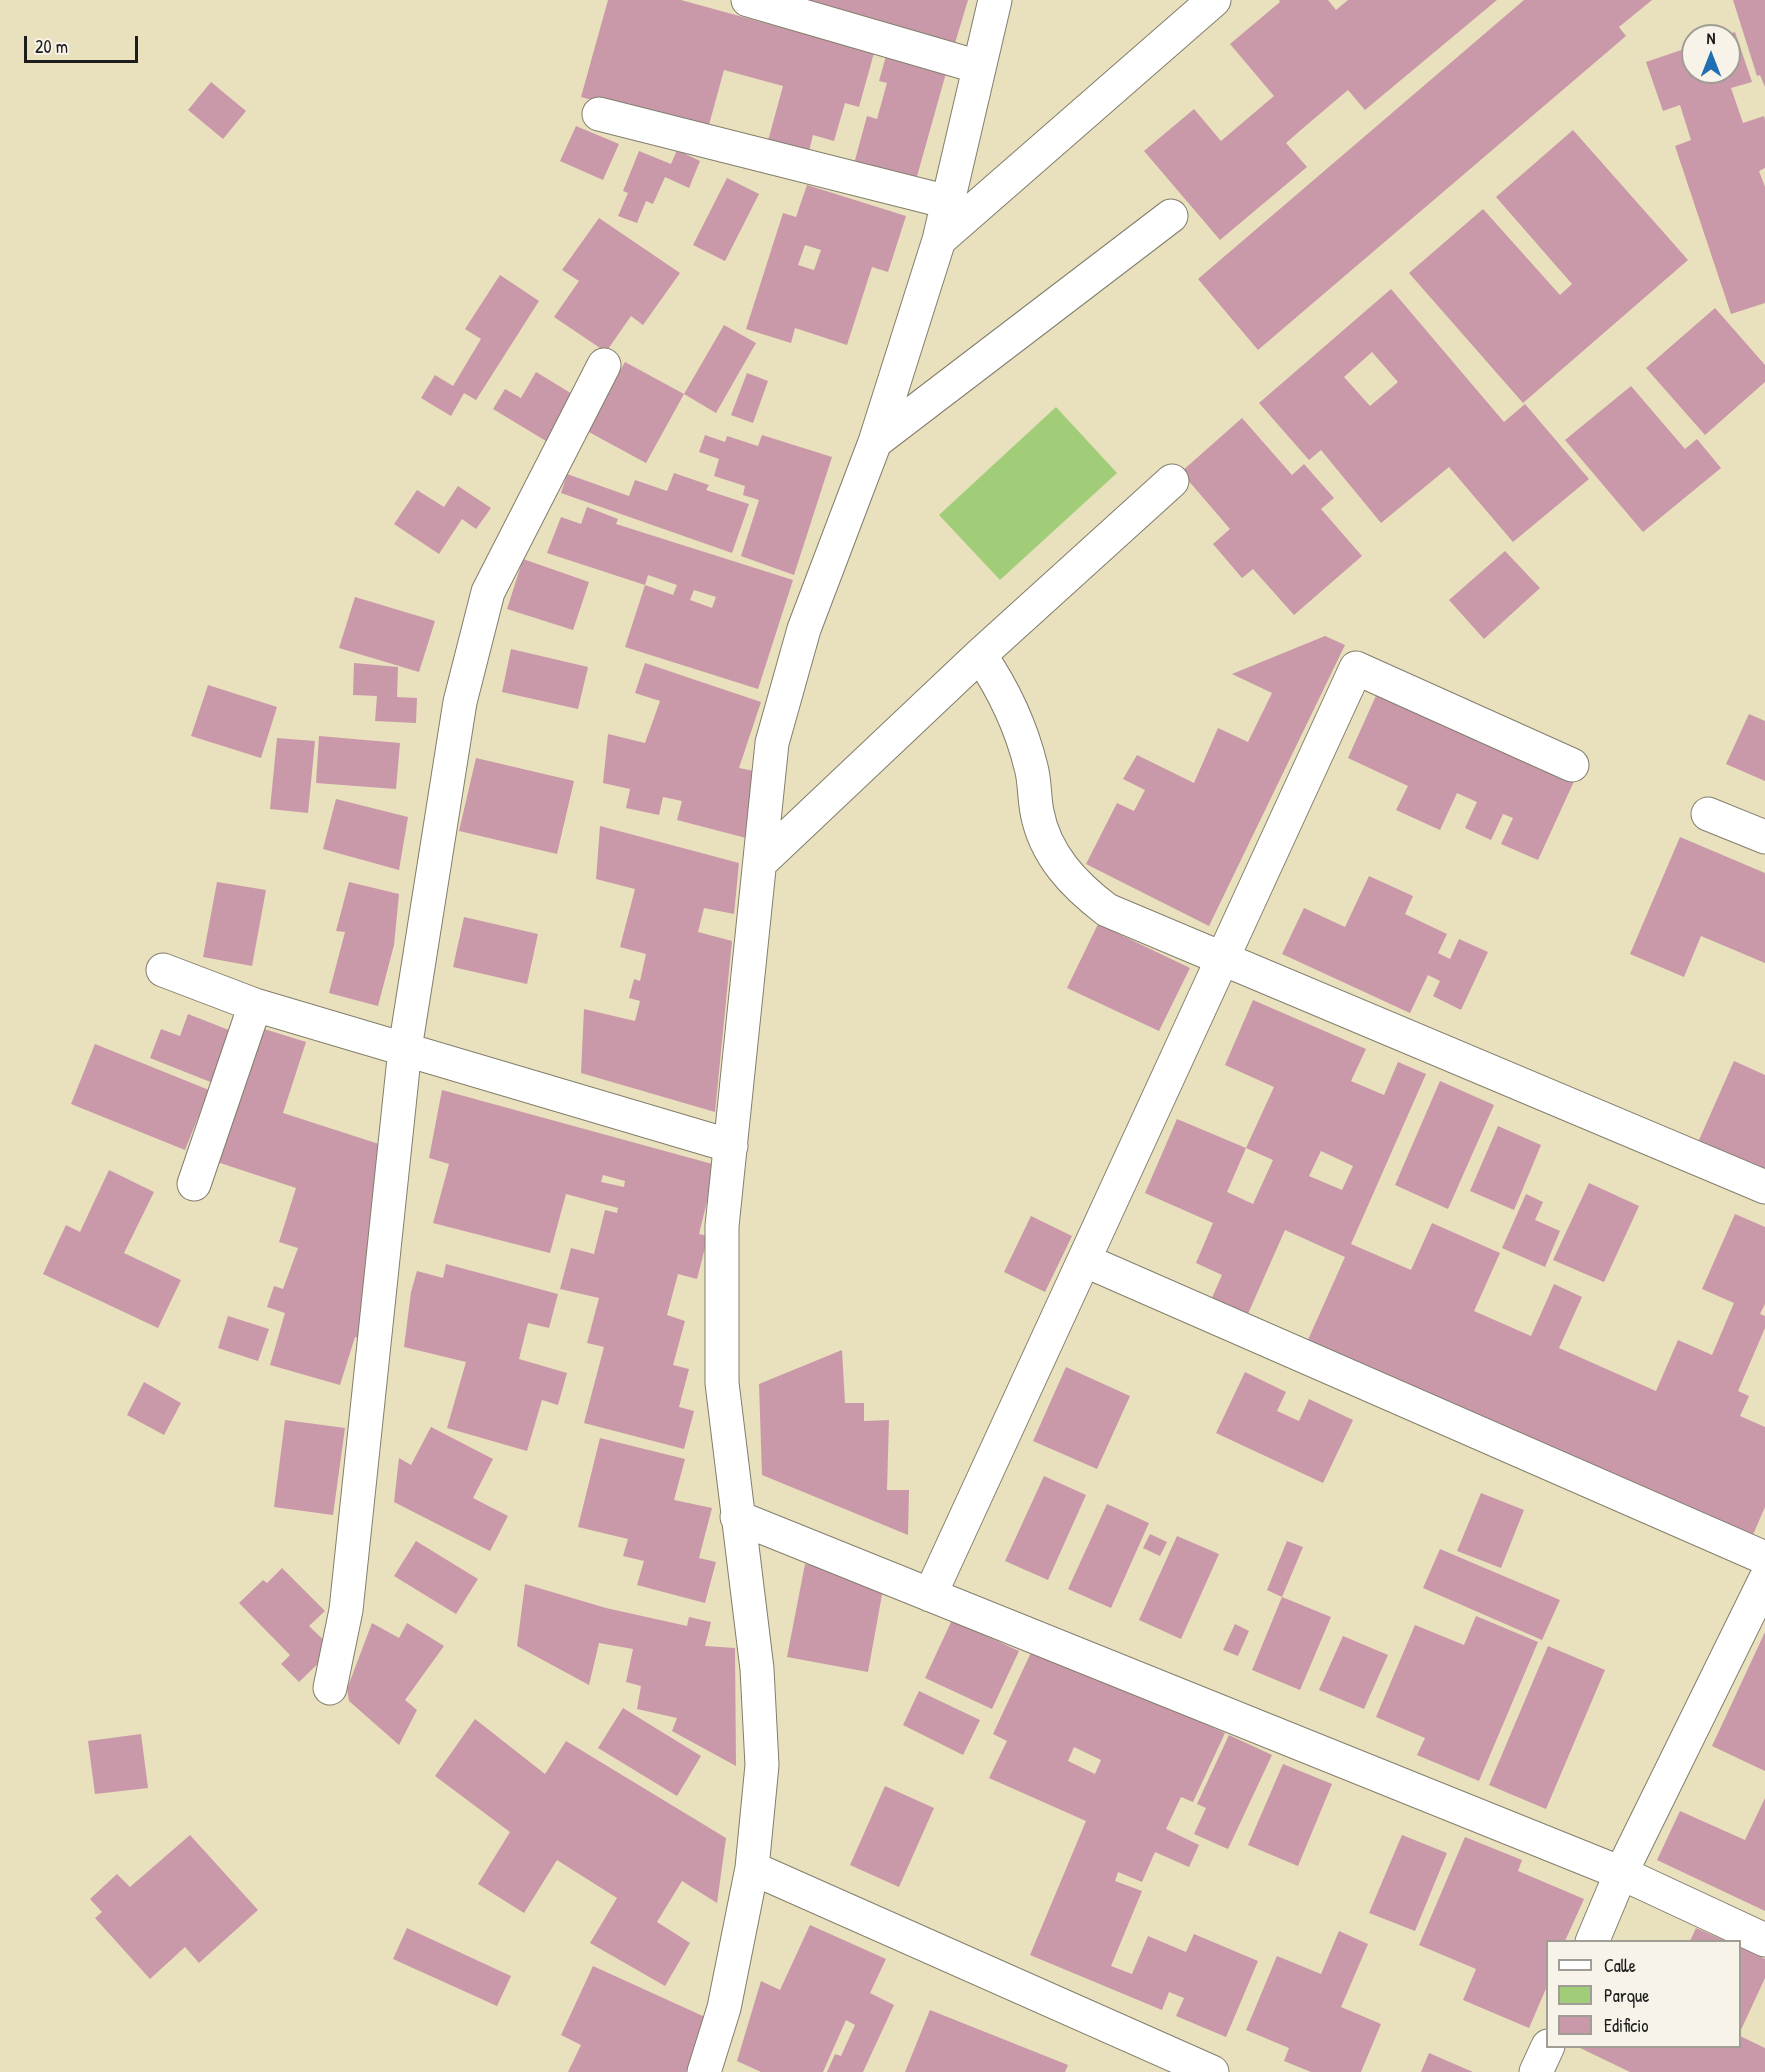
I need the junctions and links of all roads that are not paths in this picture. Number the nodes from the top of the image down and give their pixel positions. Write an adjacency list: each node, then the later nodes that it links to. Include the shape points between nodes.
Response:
1 (748, 0): 4 (street)
2 (995, 0): 4 (street)
3 (1214, 0): 8 (street)
4 (979, 67): 6 (street)
5 (599, 114): 6 (street)
6 (948, 202): 8 (street)
7 (1171, 216): 10 (street)
8 (939, 240): 10 (street)
9 (604, 365): 20 (street, via 488,592 460,702)
10 (875, 442): 16 (street, via 804,629 772,743)
11 (1172, 481): 12 (street)
12 (980, 655): 16 (street); 17 (street, via 1008,701 1022,735 1045,838 1070,879 1107,910)
13 (1572, 765): 17 (street, via 1356,668)
14 (1708, 814): 15 (street)
15 (1765, 837)
16 (761, 862): 21 (street)
17 (1221, 959): 23 (street); 24 (street)
18 (163, 970): 19 (street)
19 (255, 1005): 20 (street); 22 (street)
20 (405, 1049): 21 (street); 29 (street, via 346,1610)
21 (731, 1146): 25 (street, via 722,1226 722,1383)
22 (194, 1184)
23 (1765, 1187)
24 (1086, 1261): 26 (street); 28 (street)
25 (737, 1517): 28 (street); 30 (street, via 757,1669 762,1765)
26 (1765, 1558)
27 (1765, 1580): 31 (street)
28 (930, 1595): 31 (street)
29 (330, 1688)
30 (752, 1868): 35 (street, via 724,2008); 36 (street)
31 (1621, 1873): 32 (street); 33 (street)
32 (1592, 1940)
33 (1765, 1940)
34 (1547, 2048): 37 (street)
35 (704, 2072)
36 (1212, 2072)
37 (1536, 2072)

